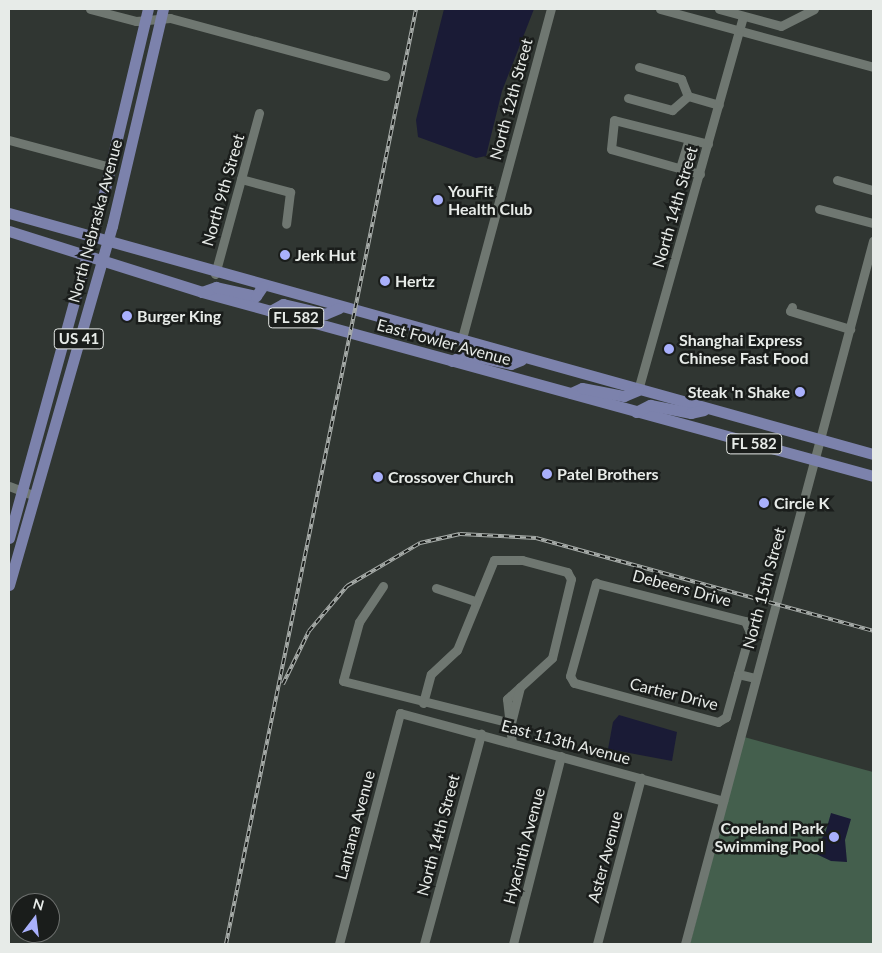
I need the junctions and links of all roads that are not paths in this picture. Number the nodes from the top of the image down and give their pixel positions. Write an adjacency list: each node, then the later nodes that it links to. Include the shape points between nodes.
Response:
1 (90, 9): 9 (street)
2 (148, 9): 9 (main road, North Nebraska Avenue / US 41)
3 (551, 9): 48 (street, North 12th Street)
4 (660, 9): 10 (street)
5 (719, 9): 8 (street)
6 (814, 9): 8 (street, via 781,26)
7 (162, 14): 9 (street); 13 (street); 30 (main road, North Nebraska Avenue / US 41)
8 (743, 16): 10 (street, North 14th Street)
9 (144, 21): 21 (main road, North Nebraska Avenue / US 41)
10 (738, 31): 12 (street); 16 (street, North 14th Street)
11 (639, 67): 14 (street, via 681,79)
12 (873, 67)
13 (385, 76)
14 (688, 96): 15 (street, via 672,110); 16 (street)
15 (628, 98)
16 (719, 105): 20 (street, North 14th Street)
17 (259, 113): 24 (street, North 9th Street)
18 (689, 139): 20 (street); 22 (street); 22 (street, via 614,120 611,149)
19 (9, 140): 21 (street)
20 (708, 144): 23 (street, North 14th Street)
21 (110, 167): 28 (main road, North Nebraska Avenue / US 41)
22 (680, 168): 23 (street)
23 (700, 174): 52 (street, North 14th Street)
24 (241, 179): 32 (street, via 290,192); 41 (street, North 9th Street)
25 (837, 180): 26 (street)
26 (873, 190)
27 (819, 209): 31 (street)
28 (99, 213): 33 (main road, via 86,225); 35 (main road, North Nebraska Avenue / US 41)
29 (9, 214): 33 (main road, East Fowler Avenue / FL 582)
30 (113, 220): 37 (main road, North Nebraska Avenue / US 41); 38 (main road)
31 (873, 223)
32 (286, 224)
33 (68, 230): 35 (main road, East Fowler Avenue / FL 582)
34 (9, 231): 39 (main road, East Fowler Avenue / FL 582)
35 (92, 238): 37 (main road, East Fowler Avenue / FL 582); 39 (main road, North Nebraska Avenue / US 41)
36 (873, 241): 47 (street, North 15th Street)
37 (107, 242): 38 (main road, East Fowler Avenue / FL 582); 40 (main road, North Nebraska Avenue / US 41)
38 (129, 249): 41 (main road, East Fowler Avenue / FL 582)
39 (86, 256): 40 (main road, East Fowler Avenue / FL 582); 51 (main road, North Nebraska Avenue / US 41)
40 (102, 261): 43 (main road, East Fowler Avenue / FL 582); 56 (main road, North Nebraska Avenue / US 41)
41 (215, 274): 42 (main road, East Fowler Avenue / FL 582)
42 (262, 287): 43 (main road, via 256,296 216,287); 45 (main road, East Fowler Avenue / FL 582)
43 (202, 292): 46 (main road, East Fowler Avenue / FL 582)
44 (792, 307): 47 (street, via 790,311)
45 (339, 308): 46 (main road, via 325,314 283,304); 48 (main road, East Fowler Avenue / FL 582)
46 (270, 311): 50 (main road, East Fowler Avenue / FL 582)
47 (850, 328): 57 (street, North 15th Street)
48 (460, 342): 49 (main road, East Fowler Avenue / FL 582)
49 (522, 359): 50 (main road, via 511,364 464,354); 52 (main road, East Fowler Avenue / FL 582)
50 (452, 361): 53 (main road, East Fowler Avenue / FL 582)
51 (56, 364): 56 (main road, via 60,372); 62 (main road, North Nebraska Avenue / US 41)
52 (638, 390): 53 (main road, via 624,396 582,388); 54 (main road, East Fowler Avenue / FL 582)
53 (571, 394): 55 (main road, East Fowler Avenue / FL 582)
54 (706, 409): 55 (main road, via 691,413 650,405); 57 (main road, East Fowler Avenue / FL 582)
55 (636, 412): 59 (main road, East Fowler Avenue / FL 582)
56 (57, 417): 62 (main road, North Nebraska Avenue / US 41)
57 (820, 440): 58 (main road, East Fowler Avenue / FL 582); 59 (street, North 15th Street)
58 (873, 454)
59 (814, 460): 60 (main road, East Fowler Avenue / FL 582); 69 (street, North 15th Street)
60 (873, 476)
61 (9, 486): 62 (street)
62 (28, 493): 63 (main road, North Nebraska Avenue / US 41); 64 (main road, North Nebraska Avenue / US 41)
63 (9, 538)
64 (9, 585)
65 (383, 586): 71 (street, via 359,622 343,681)
66 (436, 588): 67 (street)
67 (475, 601): 71 (street, via 455,652 431,674); 73 (street, via 497,559 530,562 570,575 552,658 507,699)
68 (738, 674): 69 (street); 70 (street, Cartier Drive, via 726,717 718,722); 70 (street, Debeers Drive, via 750,629 745,621 598,582)
69 (755, 678): 78 (street, North 15th Street)
70 (571, 681)
71 (423, 703): 73 (street)
72 (400, 713): 74 (street, East 113th Avenue); 79 (street, Lantana Avenue)
73 (511, 723): 75 (street)
74 (481, 734): 75 (street, East 113th Avenue); 80 (street, North 14th Street)
75 (512, 743): 76 (street, East 113th Avenue)
76 (561, 756): 77 (street, East 113th Avenue); 81 (street, Hyacinth Avenue)
77 (641, 778): 78 (street, East 113th Avenue); 82 (street, Aster Avenue)
78 (723, 800): 83 (street, North 15th Street)
79 (339, 944)
80 (424, 944)
81 (513, 944)
82 (597, 944)
83 (685, 944)

